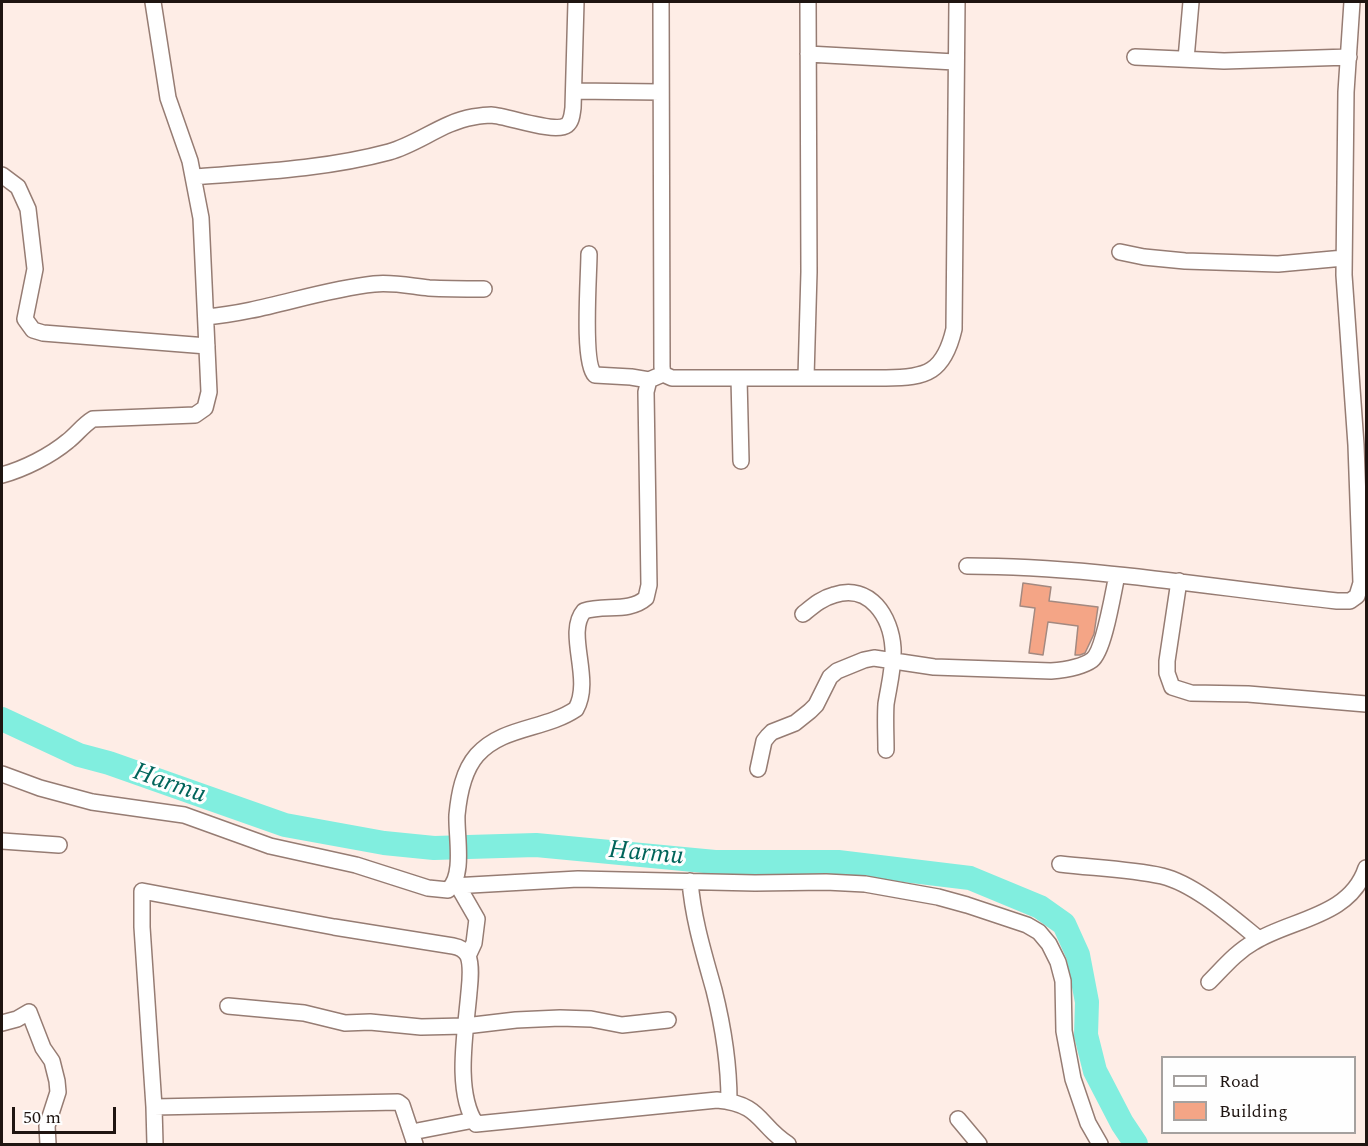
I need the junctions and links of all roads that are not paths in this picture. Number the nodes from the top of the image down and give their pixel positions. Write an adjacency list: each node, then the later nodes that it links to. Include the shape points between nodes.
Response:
1 (153, 2): 16 (street, via 168,98)
2 (576, 2): 13 (street)
3 (661, 2): 14 (street)
4 (808, 2): 8 (street)
5 (957, 2): 12 (street)
6 (1191, 2): 11 (street)
7 (1352, 2): 10 (street)
8 (808, 54): 12 (street); 24 (street)
9 (1135, 57): 11 (street)
10 (1348, 57): 11 (street); 19 (street)
11 (1186, 59)
12 (955, 62): 24 (street, via 954,329 946,353 938,365 917,377)
13 (574, 91): 14 (street); 16 (street, via 570,122 561,128 482,116 454,123 400,148 354,160)
14 (660, 92): 23 (street, via 662,367)
15 (2, 174): 22 (street, via 18,187 28,209 35,259 25,319 33,330)
16 (194, 177): 21 (street, via 201,218)
17 (1120, 252): 19 (street, via 1185,261 1278,264)
18 (589, 254): 23 (street, via 590,369 595,375)
19 (1344, 258): 31 (street, via 1356,445)
20 (484, 289): 21 (street, via 374,284)
21 (206, 317): 22 (street)
22 (207, 346): 27 (street, via 209,392 205,408 195,416 93,419 60,446)
23 (656, 377): 25 (street); 43 (street, via 646,392 646,598 632,606 584,611 577,622 582,693 576,710 506,735 479,753 468,766 457,816)
24 (806, 377): 25 (street)
25 (739, 378): 26 (street)
26 (741, 461)
27 (2, 475)
28 (967, 566): 29 (street)
29 (1118, 575): 30 (street); 33 (street, via 1100,649 1086,663 1042,671 934,667)
30 (1179, 581): 31 (street, via 1337,601); 34 (street, via 1167,661 1172,687 1191,693)
31 (1360, 599)
32 (803, 614): 33 (street, via 826,597 846,592 866,596 877,605 888,625)
33 (893, 661): 35 (street, via 886,707); 36 (street, via 874,658 837,671 810,711 768,735)
34 (1366, 704)
35 (886, 750)
36 (758, 769)
37 (2, 774): 43 (street, via 92,802 183,815 270,846 356,865 428,888 448,890)
38 (2, 841): 39 (street)
39 (59, 845)
40 (1060, 864): 44 (street, via 1164,877 1214,904)
41 (1366, 868): 44 (street, via 1358,886 1335,906)
42 (690, 881): 43 (street, via 557,879); 51 (street, via 696,923 726,1047); 60 (street, via 865,884 967,905 1039,932 1058,962 1073,1078 1088,1123)
43 (456, 886): 45 (street, via 477,919)
44 (1259, 939): 46 (street)
45 (468, 956): 50 (street, via 470,986); 52 (street, via 453,946 142,891)
46 (1209, 982)
47 (228, 1005): 50 (street, via 297,1012 345,1023)
48 (668, 1020): 50 (street, via 622,1025 554,1018)
49 (2, 1023): 56 (street, via 29,1012 52,1061 58,1092 47,1126)
50 (465, 1026): 54 (street, via 464,1081)
51 (729, 1101): 54 (street, via 481,1125); 58 (street, via 753,1111)
52 (154, 1107): 55 (street, via 398,1102); 57 (street)
53 (958, 1119): 59 (street)
54 (474, 1120): 55 (street)
55 (414, 1141)
56 (48, 1144)
57 (155, 1144)
58 (788, 1144)
59 (980, 1144)
60 (1100, 1144)

